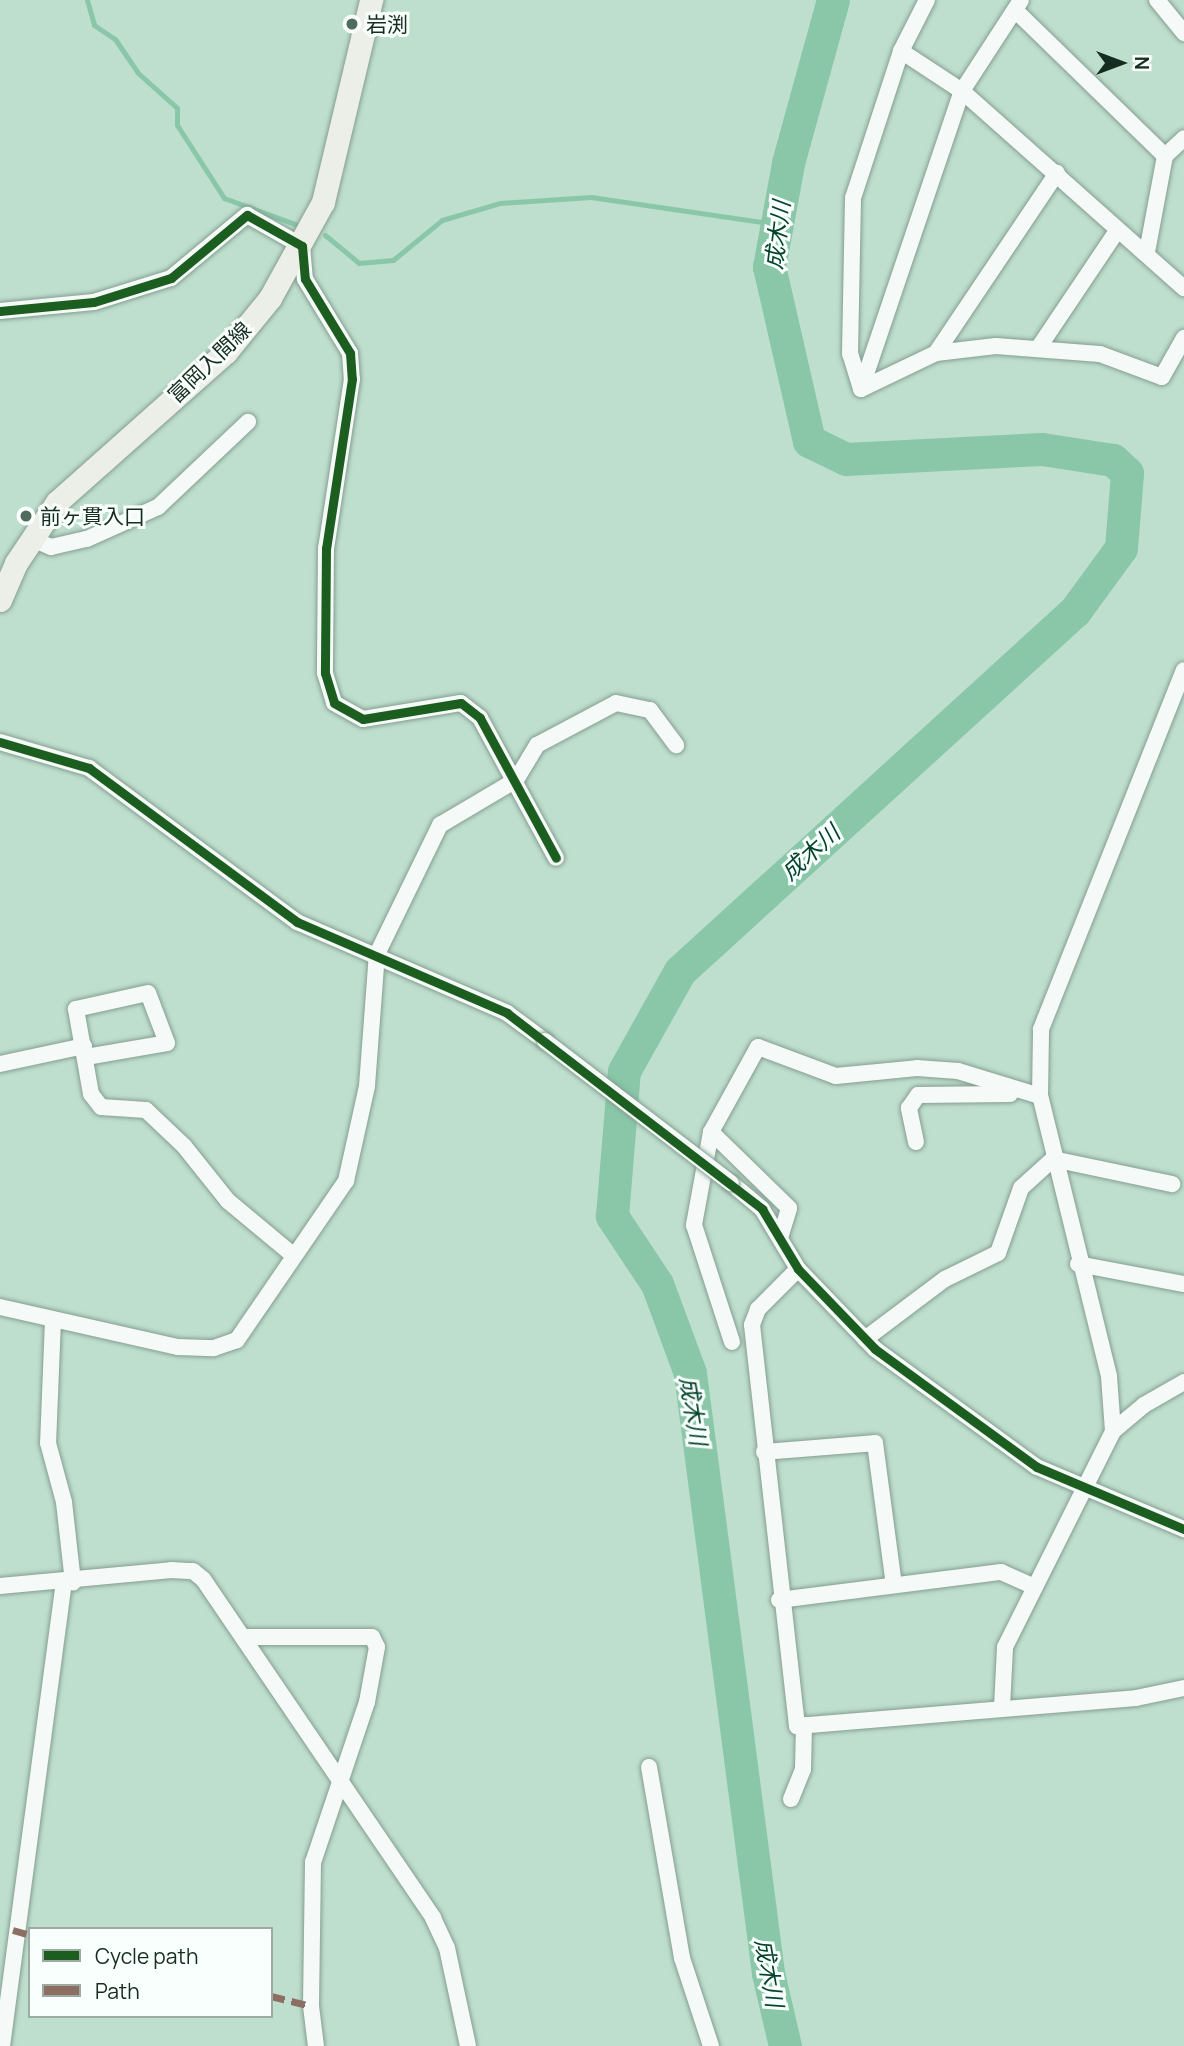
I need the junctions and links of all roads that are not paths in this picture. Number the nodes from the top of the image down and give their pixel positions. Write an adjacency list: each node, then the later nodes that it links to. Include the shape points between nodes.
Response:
1 (371, 0): 12 (main road, 富岡入間線, via 323,202)
2 (927, 0): 6 (street)
3 (1157, 0): 5 (street)
4 (1018, 5): 7 (street); 9 (street)
5 (1184, 33)
6 (901, 51): 7 (street); 19 (street, via 853,198 850,354)
7 (962, 91): 10 (street); 19 (street)
8 (1184, 138): 9 (street)
9 (1165, 156): 13 (street)
10 (1057, 173): 11 (street); 18 (street)
11 (1117, 231): 13 (street); 17 (street)
12 (302, 246): 15 (street, via 247,215 171,278 94,302); 21 (main road, 富岡入間線, via 270,298 226,352 78,479); 26 (street, via 305,279 350,353 352,379 326,548 325,673 334,703 363,719 461,703 480,718)
13 (1147, 252): 14 (street)
14 (1184, 288)
15 (0, 311)
16 (1184, 338): 17 (street, via 1162,377 1100,354)
17 (1039, 348): 18 (street)
18 (936, 353): 19 (street)
19 (861, 389)
20 (248, 422): 21 (street, via 158,507 87,538 51,547)
21 (32, 539): 22 (main road, 富岡入間線)
22 (0, 600)
23 (1184, 670): 31 (street, via 1043,1018)
24 (0, 742): 28 (street, via 89,768 297,922)
25 (676, 745): 26 (street, via 650,710 616,703 537,745)
26 (516, 780): 27 (street); 28 (street, via 440,825)
27 (556, 858)
28 (377, 954): 36 (street, bridge, via 508,1013 732,1183 762,1209); 37 (street, via 367,1086 346,1181 326,1217)
29 (85, 1051): 29 (street, via 167,1043 148,993 75,1009); 30 (street); 37 (street, via 91,1094 101,1107 146,1110 184,1146 228,1200)
30 (0, 1064)
31 (1040, 1096): 32 (street, via 958,1071 917,1068 836,1076 758,1046); 33 (street, via 959,1091 918,1095 909,1108); 34 (street)
32 (711, 1132): 36 (street, via 789,1208); 44 (street, via 694,1225)
33 (916, 1142)
34 (1053, 1159): 35 (street); 38 (street); 43 (street, via 1021,1188 998,1253 944,1279)
35 (1172, 1184)
36 (780, 1238): 39 (street)
37 (293, 1255): 42 (street, via 237,1340 214,1348 178,1347)
38 (1078, 1264): 40 (street); 46 (street, via 1109,1376)
39 (798, 1269): 43 (street); 47 (street, via 758,1310 752,1325)
40 (1184, 1284)
41 (0, 1307): 42 (street)
42 (53, 1320): 50 (street, via 48,1443 64,1503)
43 (865, 1339): 48 (street, via 1037,1468)
44 (732, 1342)
45 (1184, 1382): 46 (street, via 1144,1405)
46 (1113, 1431): 48 (street)
47 (764, 1452): 51 (street, via 875,1443); 54 (street)
48 (1086, 1486): 49 (street); 53 (street)
49 (1184, 1529)
50 (68, 1583): 52 (street); 55 (street, via 193,1570); 62 (street)
51 (894, 1585): 53 (street, via 1001,1572); 54 (street)
52 (0, 1586)
53 (1035, 1587): 57 (street, via 1005,1647)
54 (779, 1600): 58 (street, via 797,1726)
55 (246, 1637): 60 (street); 60 (street, via 372,1637 377,1647 367,1702)
56 (1184, 1688): 57 (street, via 1136,1698)
57 (1002, 1707): 58 (street)
58 (804, 1725): 61 (street, via 803,1769)
59 (649, 1767): 65 (street, via 682,1958)
60 (340, 1777): 63 (street, via 313,1862 311,2006); 64 (street, via 433,1918 447,1948)
61 (791, 1798)
62 (2, 2046)
63 (316, 2046)
64 (468, 2046)
65 (711, 2046)

